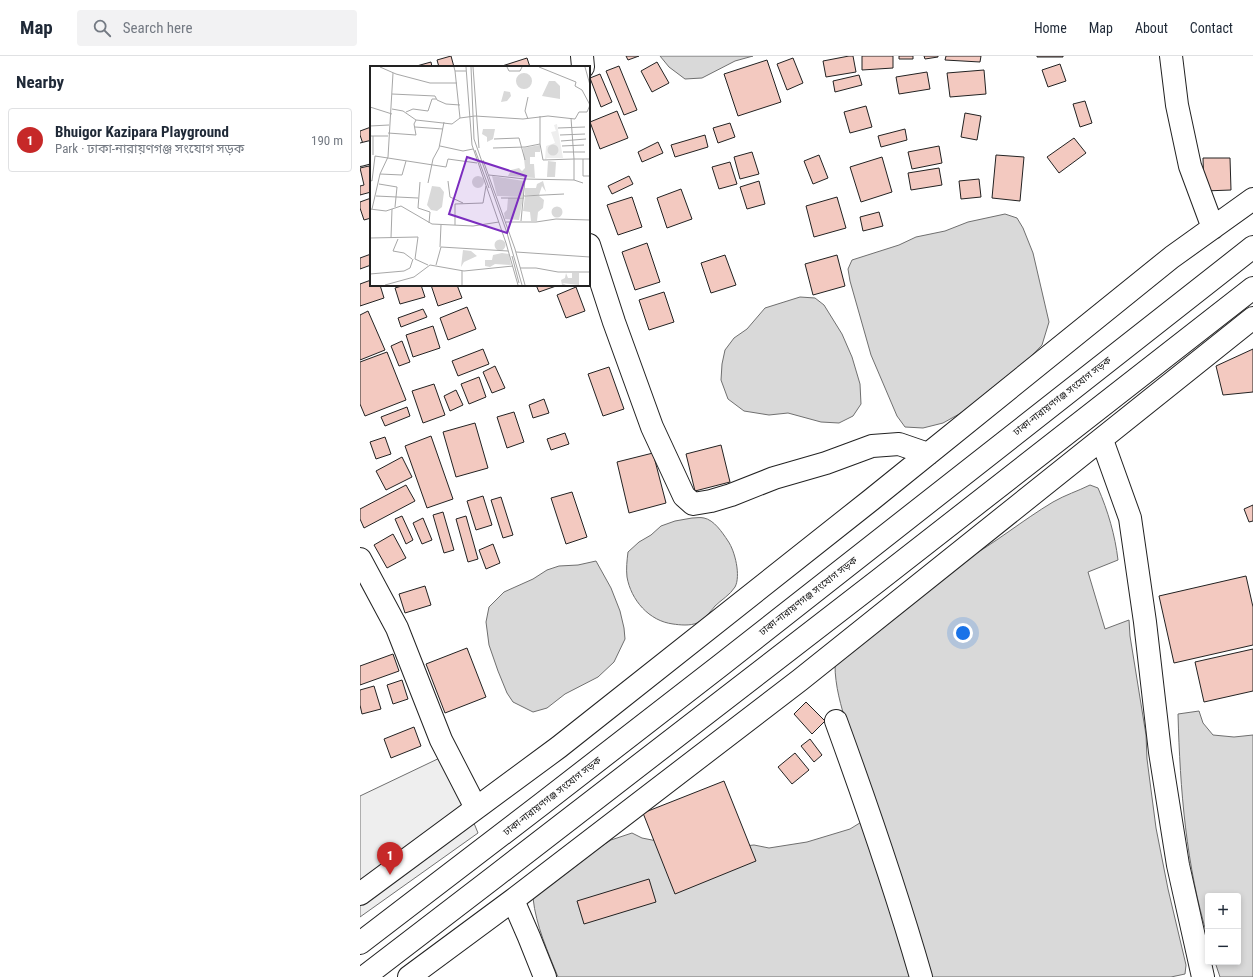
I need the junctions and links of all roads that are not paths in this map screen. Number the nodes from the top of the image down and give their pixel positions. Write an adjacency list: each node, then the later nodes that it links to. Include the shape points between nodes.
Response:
1 (582, 56): 3 (street)
2 (1171, 56): 7 (street, via 1177,105 1190,166)
3 (583, 66)
4 (370, 152): 5 (street)
5 (360, 155)
6 (1253, 199): 7 (street)
7 (1213, 228): 13 (street, via 1172,257)
8 (1253, 247): 19 (street, ঢাকা-নারায়ণগঞ্জ সংযোগ সড়ক, via 690,689)
9 (590, 248): 13 (street, via 652,428 684,496 693,504 718,499 872,446 900,444)
10 (1253, 288): 20 (street)
11 (1253, 318): 12 (street)
12 (1102, 440): 18 (street, via 800,680); 24 (street, via 1130,518 1160,752 1178,865)
13 (928, 454): 16 (street, via 559,747)
14 (360, 559): 16 (street, via 397,628 441,740)
15 (836, 721): 23 (street, via 885,860)
16 (476, 808): 17 (street)
17 (360, 894)
18 (513, 900): 21 (street); 22 (street)
19 (360, 943)
20 (364, 977)
21 (409, 977)
22 (545, 977)
23 (921, 977)
24 (1203, 977)

